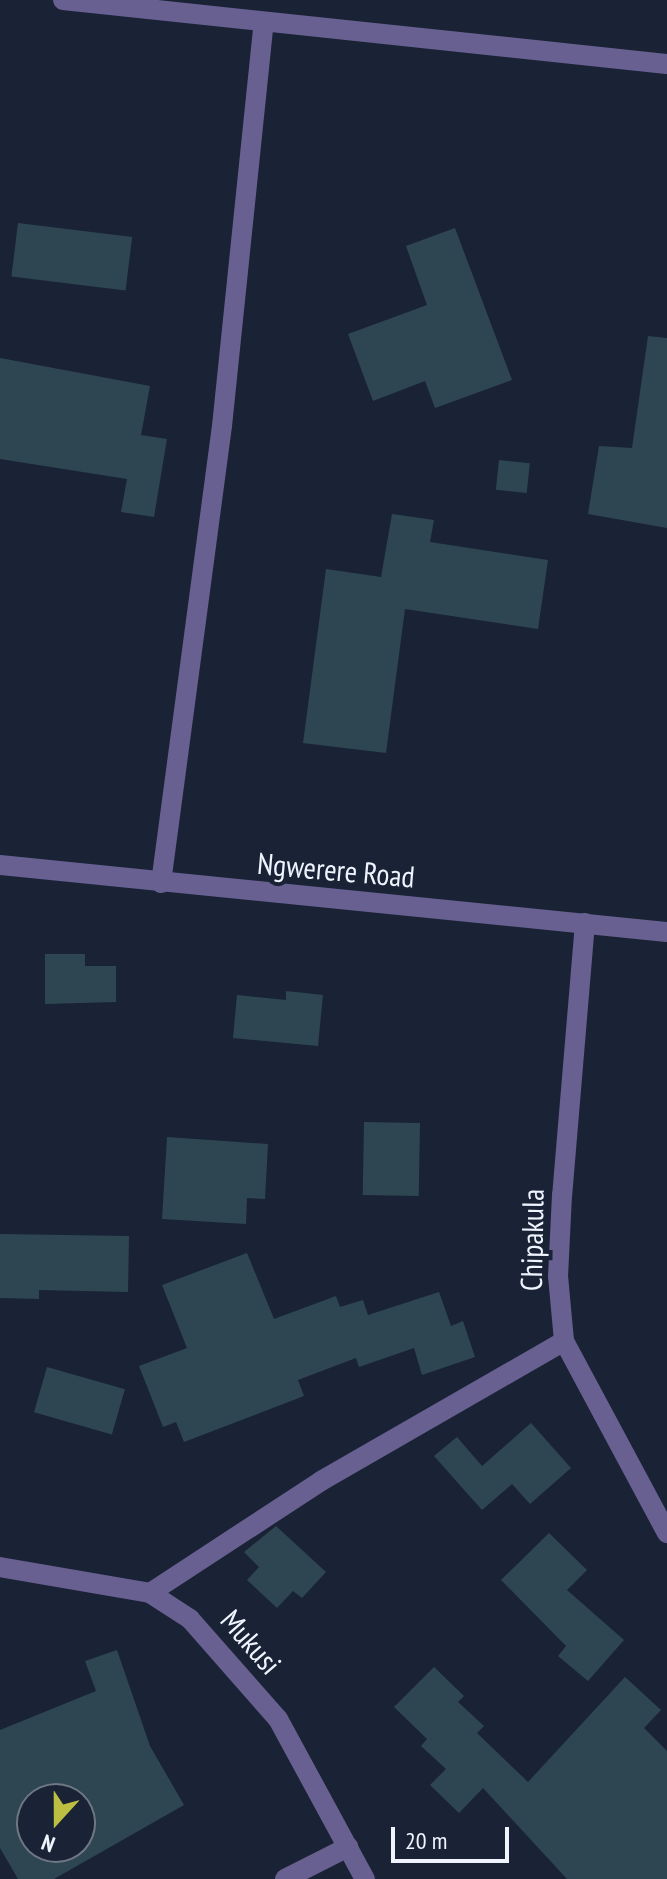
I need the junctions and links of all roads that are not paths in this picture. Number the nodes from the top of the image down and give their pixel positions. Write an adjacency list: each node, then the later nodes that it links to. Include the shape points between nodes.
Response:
1 (63, 0): 2 (street)
2 (264, 22): 3 (street); 5 (street, via 222,426)
3 (667, 64)
4 (0, 865): 5 (street, Ngwerere Road)
5 (161, 883): 6 (street, Ngwerere Road)
6 (585, 923): 7 (street, Ngwerere Road); 8 (street, Chipakula, via 562,1195 558,1276)
7 (667, 932)
8 (564, 1341): 9 (street, Chipakula); 11 (street, via 321,1481)
9 (667, 1533)
10 (0, 1567): 11 (street, Mukusi)
11 (150, 1593): 12 (street, Mukusi, via 190,1619 278,1719)
12 (348, 1847): 13 (street); 14 (street, Mukusi)
13 (285, 1879)
14 (365, 1879)

